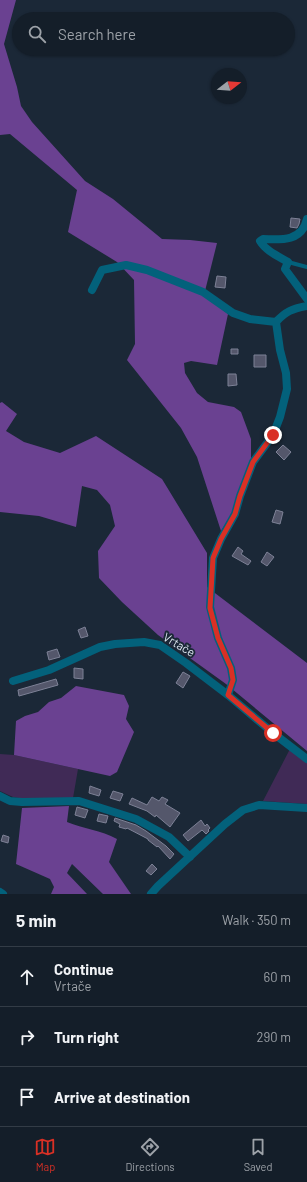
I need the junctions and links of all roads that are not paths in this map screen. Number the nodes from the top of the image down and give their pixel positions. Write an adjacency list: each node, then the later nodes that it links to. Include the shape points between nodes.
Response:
1 (307, 219): 2 (street, via 300,234 290,238 260,241 263,246)
2 (288, 262): 3 (lane); 5 (street, via 285,269)
3 (307, 267)
4 (92, 290): 7 (street, via 102,270 126,265 147,270 203,292 233,313 250,319)
5 (307, 299)
6 (307, 306): 7 (street, via 294,308 283,314)
7 (276, 322): 9 (street, via 287,389 280,418 273,435 253,462 235,514 213,558 210,608 218,638 231,668 233,680)
8 (13, 681): 9 (street, Vrtače, via 49,670 100,647 144,642 160,645)
9 (228, 695): 10 (street, Vrtače)
10 (307, 759)
11 (0, 796): 13 (street, via 10,801 22,802 79,801 136,819 170,836)
12 (307, 808): 13 (street, via 259,805 243,810)
13 (190, 857): 16 (street)
14 (0, 892): 15 (street)
15 (3, 894)
16 (151, 894)

